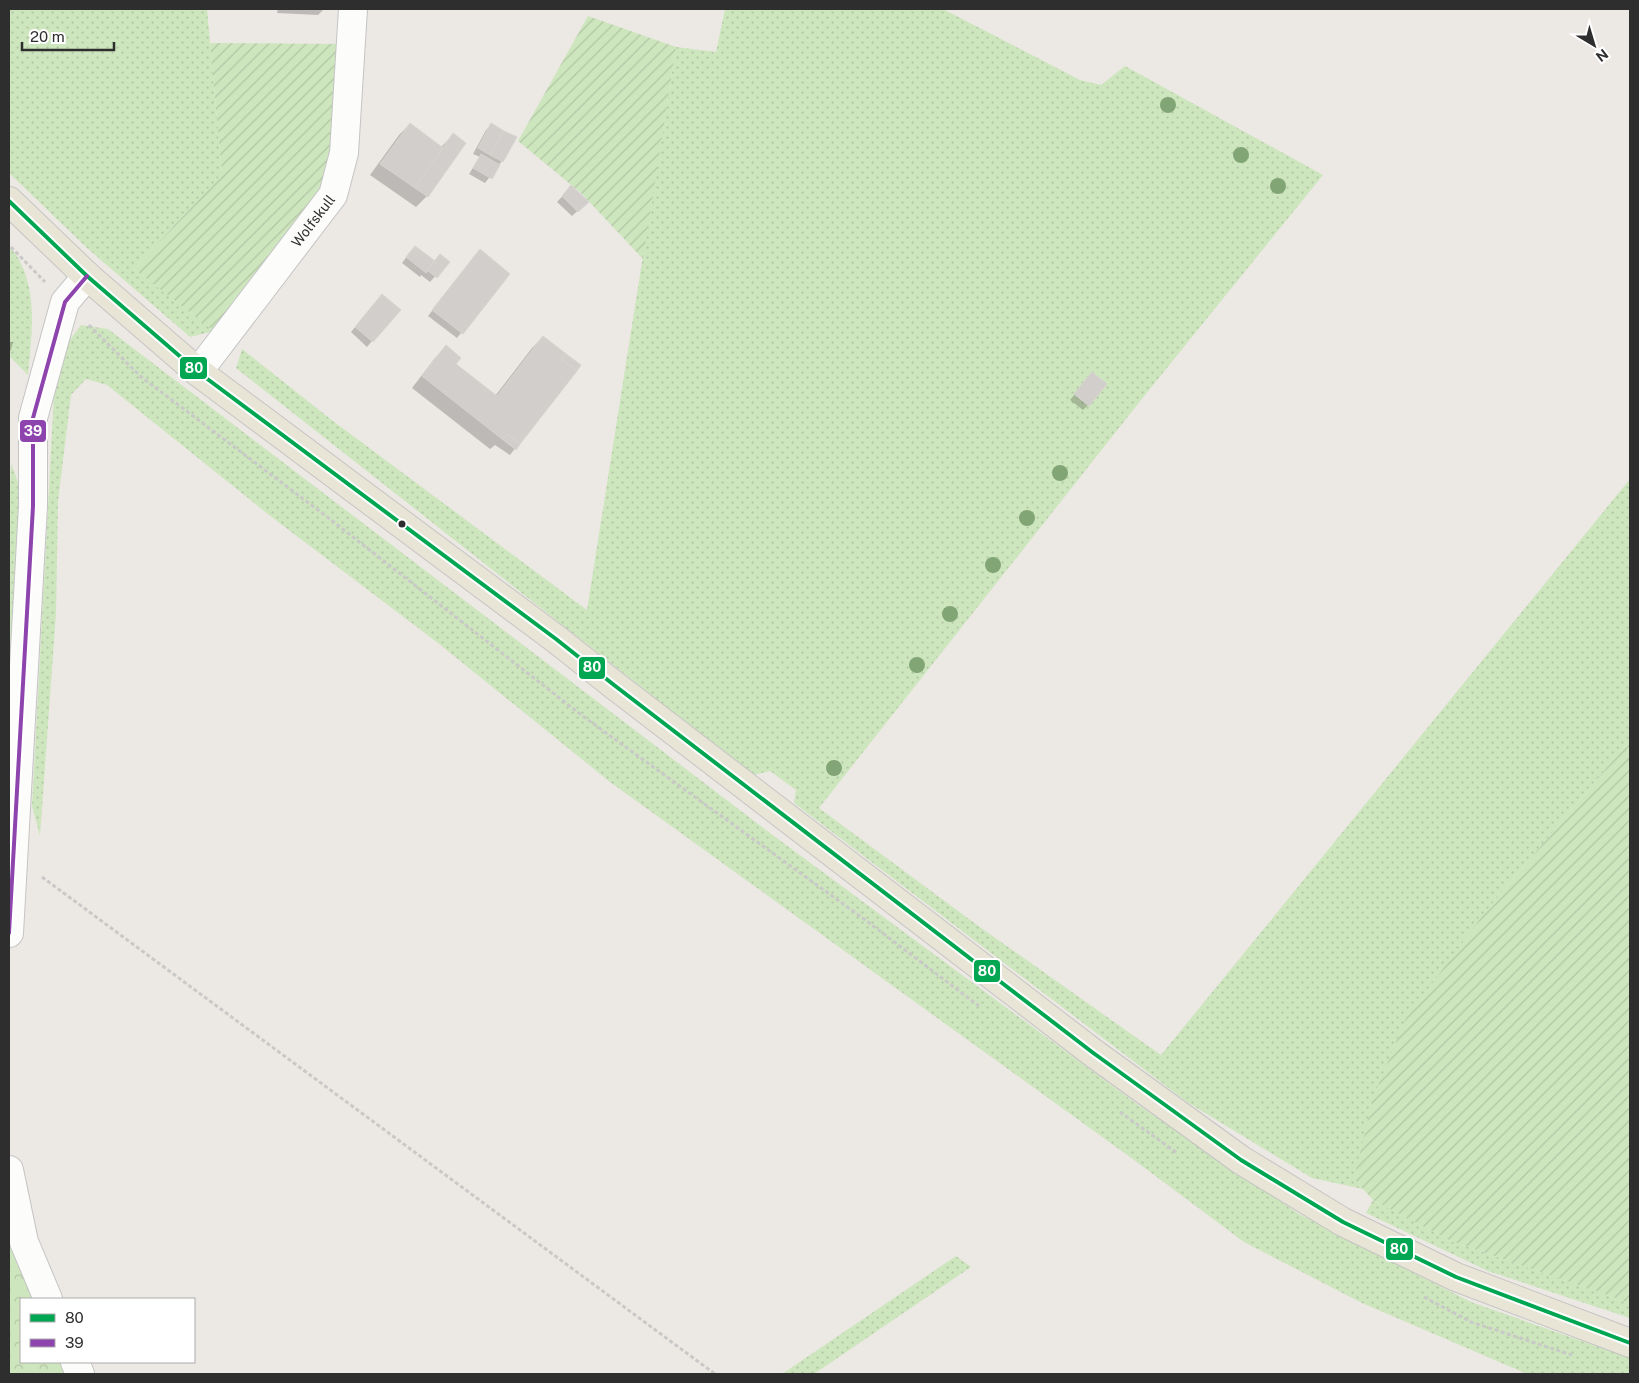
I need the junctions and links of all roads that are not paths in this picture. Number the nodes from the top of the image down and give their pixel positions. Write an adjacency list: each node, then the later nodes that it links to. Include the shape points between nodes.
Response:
1 (353, 9): 4 (street, Wolfskull, via 344,153 333,195)
2 (9, 201): 3 (main road)
3 (87, 276): 4 (main road); 5 (street, via 65,302 33,418 33,506)
4 (198, 372): 8 (main road, via 556,639 1092,1052 1241,1160 1343,1222 1456,1277)
5 (9, 933)
6 (9, 1170): 7 (street, via 24,1242)
7 (48, 1298)
8 (1630, 1343)

